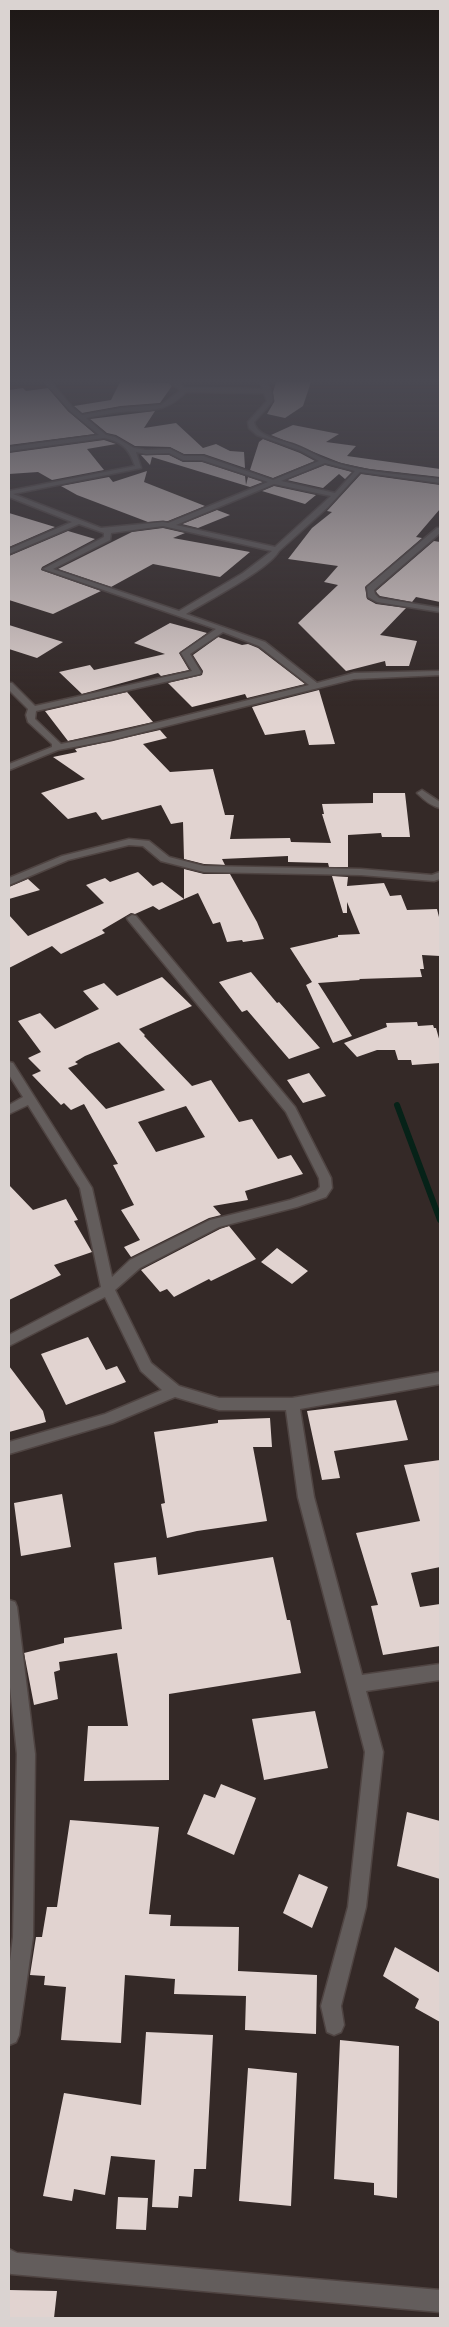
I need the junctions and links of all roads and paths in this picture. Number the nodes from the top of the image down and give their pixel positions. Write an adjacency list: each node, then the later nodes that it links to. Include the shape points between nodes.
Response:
1 (25, 491): 5 (street)
2 (253, 491): 8 (street)
3 (315, 491): 6 (street)
4 (340, 491): 6 (street)
5 (9, 494): 7 (street)
6 (336, 495): 11 (street)
7 (78, 522): 10 (street); 12 (street)
8 (170, 525): 10 (street, via 151,524); 11 (street)
9 (440, 530): 13 (street, via 370,589 377,600)
10 (108, 531): 14 (street, via 107,538 47,569)
11 (276, 550): 14 (street, via 274,555 246,575)
12 (9, 552)
13 (440, 610)
14 (180, 614): 15 (street)
15 (221, 630): 18 (street, via 262,644); 19 (street, via 186,653 197,672)
16 (440, 673): 18 (street, via 354,676)
17 (9, 685): 19 (street)
18 (315, 685): 20 (street, via 111,738)
19 (33, 709): 20 (street, via 31,720 57,743)
20 (56, 748): 21 (street)
21 (9, 767)
22 (422, 793): 23 (street)
23 (440, 805)
24 (440, 875): 25 (street, via 434,878 361,872 204,869 165,859 146,843 129,842 65,858)
25 (9, 882)
26 (132, 918): 30 (street, via 291,1110 325,1178 326,1188 321,1194 292,1204 215,1223 135,1264)
27 (9, 1066): 28 (street)
28 (31, 1098): 29 (street); 30 (street, via 86,1188)
29 (9, 1110)
30 (108, 1289): 31 (street); 33 (street, via 146,1367)
31 (9, 1340)
32 (440, 1378): 34 (street)
33 (174, 1391): 34 (street, via 219,1404); 35 (street, via 108,1419)
34 (292, 1404): 38 (street, via 306,1497)
35 (9, 1448)
36 (9, 1607): 40 (street, via 26,1754 23,1937)
37 (440, 1672): 38 (street)
38 (357, 1684): 39 (street, via 374,1752 356,1908 331,2006)
39 (334, 2024)
40 (9, 2035)
41 (9, 2260): 42 (street, via 11,2263)
42 (440, 2301)

